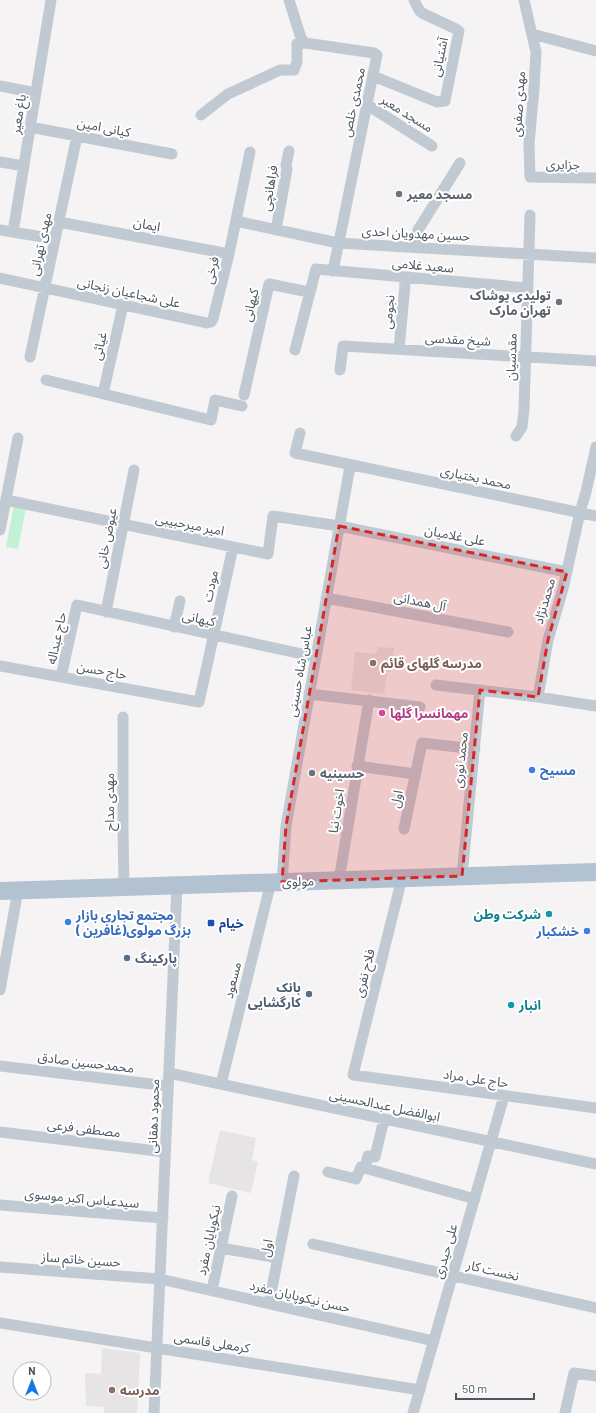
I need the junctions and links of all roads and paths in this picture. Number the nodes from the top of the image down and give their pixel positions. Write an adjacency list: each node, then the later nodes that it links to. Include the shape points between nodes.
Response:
1 (51, 0): 10 (street, باغ معیر)
2 (290, 0): 6 (street, via 301,38)
3 (414, 0): 8 (street, آشتیانی, via 419,10 459,31 445,101 437,102)
4 (524, 0): 5 (street, مهدی صفری)
5 (532, 34): 7 (street); 22 (street, مهدی صفری, via 536,52 529,144)
6 (306, 43): 8 (street, محمدی خلص, via 374,53 377,58); 12 (street, via 297,44 294,70 280,70 228,94)
7 (596, 51)
8 (373, 76): 11 (street, محمدی خلص)
9 (0, 86): 10 (street)
10 (36, 93): 13 (street, باغ معیر)
11 (366, 104): 15 (street, مسجد معبر); 31 (street, محمدی خلص)
12 (201, 115)
13 (30, 127): 14 (street, کیانی امین); 21 (street, باغ معیر)
14 (77, 136): 18 (street, کیانی امین); 26 (street, مهدی تهرانی)
15 (432, 146)
16 (250, 152): 25 (street, فرخی)
17 (289, 152): 28 (street, فراهانچی)
18 (172, 154)
19 (0, 162): 21 (street)
20 (460, 163): 32 (street, via 418,230)
21 (24, 166): 29 (street, باغ معیر)
22 (530, 177): 23 (street, جزایری)
23 (596, 178)
24 (530, 215): 34 (street)
25 (236, 221): 28 (street, حسین مهدویان احدی); 33 (street, فرخی)
26 (59, 222): 30 (street, مهدی تهرانی); 33 (street, ایمان)
27 (0, 230): 29 (street)
28 (276, 230): 31 (street, حسین مهدویان احدی)
29 (13, 232): 30 (street)
30 (55, 239): 39 (street, مهدی تهرانی)
31 (338, 243): 32 (street, حسین مهدویان احدی); 36 (street, محمدی خلص)
32 (416, 247): 34 (street, حسین مهدویان احدی)
33 (229, 254): 43 (street, فرخی, via 213,319)
34 (529, 254): 35 (street, حسین مهدویان احدی); 40 (street, مقدسیان)
35 (596, 258)
36 (333, 271): 37 (street, سعید غلامی); 41 (street, سعید غلامی, via 316,269)
37 (404, 277): 40 (street, سعید غلامی); 44 (street, نجومی)
38 (0, 278): 39 (street, علی شجاعیان زنجانی)
39 (45, 288): 42 (street, علی شجاعیان زنجانی); 47 (street, مهدی تهرانی)
40 (528, 288): 46 (street, مقدسیان)
41 (309, 292): 45 (street); 52 (street, کیهانی, via 269,284)
42 (123, 305): 43 (street, علی شجاعیان زنجانی); 51 (street, غیاثی)
43 (207, 323)
44 (399, 349): 46 (street, شیخ مقدسی); 49 (street, شیخ مقدسی, via 343,346)
45 (295, 350)
46 (525, 357): 48 (street, شیخ مقدسی); 55 (street, مقدسیان, via 522,427)
47 (30, 358)
48 (596, 361)
49 (340, 370)
50 (46, 380): 51 (street)
51 (103, 394): 53 (street, via 210,420 214,400)
52 (244, 395)
53 (242, 406)
54 (300, 433): 58 (street, محمد بختیاری, via 295,453)
55 (516, 436)
56 (18, 438): 60 (street)
57 (596, 447): 61 (street, محمدنژاد)
58 (350, 466): 61 (street, محمد بختیاری); 64 (street, عباس شاه حسینی)
59 (134, 470): 63 (street, عیوض خانی)
60 (6, 500): 63 (street, امیر میرحبیبی); 65 (street)
61 (580, 512): 62 (street, محمد بختیاری); 67 (street, محمدنژاد)
62 (596, 516)
63 (123, 524): 66 (street, امیر میرحبیبی); 71 (street, عیوض خانی)
64 (339, 526): 66 (street, امیر میرحبیبی, via 274,516 268,554); 67 (street, علی غلامیان); 68 (street, عباس شاه حسینی)
65 (0, 530)
66 (233, 547): 74 (street, مودت)
67 (567, 572): 81 (street, محمدنژاد, via 548,640)
68 (326, 598): 73 (street, آل همدانی); 75 (street, عباس شاه حسینی)
69 (180, 601): 72 (street)
70 (77, 606): 71 (street, کیهانی); 77 (street, حاج عبداله)
71 (106, 612): 72 (street, کیهانی)
72 (174, 626): 74 (street, کیهانی)
73 (508, 632)
74 (214, 635): 75 (street, کیهانی); 83 (street, مودت)
75 (316, 657): 80 (street, عباس شاه حسینی)
76 (0, 666): 77 (street, حاج حسن)
77 (62, 677): 83 (street, حاج حسن)
78 (436, 685): 79 (street)
79 (480, 690): 81 (street); 87 (street, محمد نوری)
80 (309, 694): 82 (street); 95 (street, عباس شاه حسینی)
81 (538, 697): 84 (street)
82 (369, 700): 85 (street); 88 (street, اخوت نیا)
83 (200, 702)
84 (596, 706)
85 (420, 707)
86 (123, 717): 97 (street, مهدی مداح)
87 (475, 749): 89 (street, اول, via 422,743); 92 (street, محمد نوری)
88 (357, 766): 89 (street); 94 (street, اخوت نیا)
89 (416, 774): 90 (street, اول)
90 (404, 829)
91 (596, 872): 92 (main road, مولوی)
92 (462, 876): 93 (main road, مولوی)
93 (402, 878): 94 (main road, مولوی); 103 (street, فلاح نفری)
94 (339, 880): 95 (main road, مولوی)
95 (276, 882): 96 (main road, مولوی); 104 (street, مسعود)
96 (177, 885): 97 (main road, مولوی); 102 (street, محمود دهقانی)
97 (124, 887): 98 (main road, مولوی)
98 (18, 890): 99 (main road, مولوی); 100 (street)
99 (0, 891)
100 (0, 990)
101 (0, 1066): 105 (street, محمدحسین صادق)
102 (169, 1072): 104 (street, ابوالفضل عبدالحسینی); 105 (street, محمود دهقانی)
103 (353, 1075): 106 (street, حاج علی مراد)
104 (221, 1084): 108 (street, ابوالفضل عبدالحسینی)
105 (168, 1086): 111 (street, محمود دهقانی)
106 (504, 1096): 107 (street, حاج علی مراد); 110 (street, علی حیدری)
107 (596, 1108)
108 (384, 1119): 110 (street, ابوالفضل عبدالحسینی); 113 (street, via 375,1157 368,1156)
109 (0, 1132): 111 (street, مصطفی فرعی)
110 (491, 1142): 112 (street, ابوالفضل عبدالحسینی); 117 (street, علی حیدری)
111 (166, 1152): 119 (street, محمود دهقانی)
112 (596, 1164)
113 (365, 1168): 114 (street, via 361,1167 356,1179); 117 (street)
114 (328, 1172)
115 (294, 1176): 122 (street, اول)
116 (232, 1196): 121 (street, نیکوپایان مفرد)
117 (475, 1199): 124 (street, علی حیدری)
118 (0, 1205): 119 (street, سیدعباس اکبر موسوی)
119 (163, 1218): 125 (street, محمود دهقانی)
120 (313, 1244): 124 (street, نخست کار)
121 (221, 1248): 122 (street); 126 (street, نیکوپایان مفرد)
122 (278, 1258): 127 (street, اول)
123 (0, 1267): 125 (street, حسین خاتم ساز)
124 (453, 1276): 128 (street, نخست کار); 130 (street, علی حیدری)
125 (160, 1278): 126 (street, حسن نیکوپایان مفرد); 131 (street, محمود دهقانی)
126 (212, 1290): 127 (street, حسن نیکوپایان مفرد)
127 (269, 1303): 130 (street, حسن نیکوپایان مفرد)
128 (596, 1308)
129 (0, 1323): 131 (street, کرمعلی قاسمی)
130 (434, 1341): 133 (street, علی حیدری)
131 (157, 1348): 133 (street, کرمعلی قاسمی); 134 (street, محمود دهقانی)
132 (596, 1376): 136 (street, via 574,1373)
133 (420, 1390): 135 (street, علی حیدری)
134 (154, 1413)
135 (414, 1413)
136 (565, 1413)

